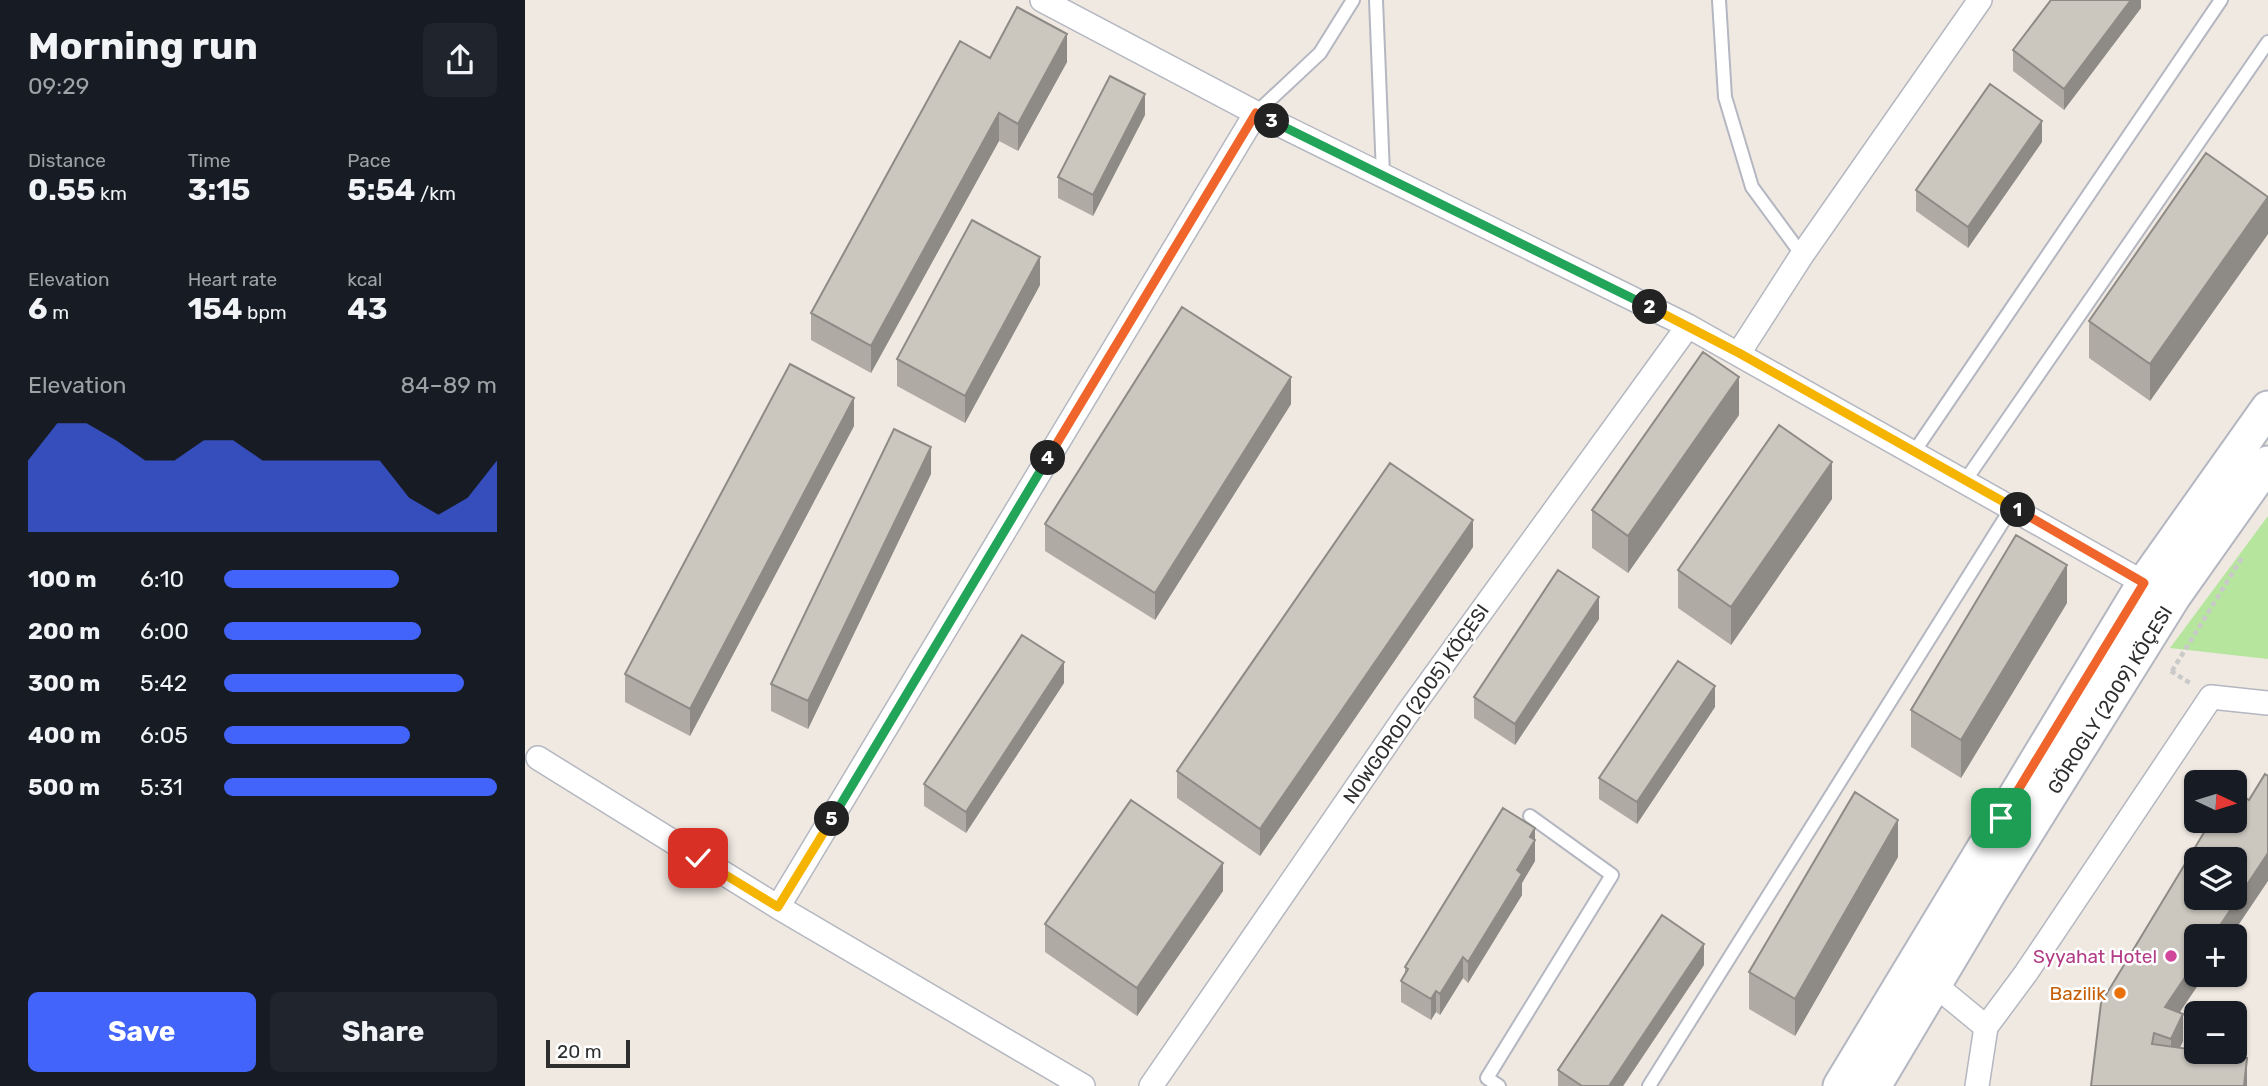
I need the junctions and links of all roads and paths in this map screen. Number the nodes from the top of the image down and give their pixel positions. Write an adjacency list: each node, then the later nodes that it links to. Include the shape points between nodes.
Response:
1 (1042, 0): 8 (street)
2 (1353, 0): 8 (lane, via 1320,53)
3 (1375, 0): 9 (lane)
4 (1719, 0): 10 (lane, via 1725,96 1752,187)
5 (1980, 0): 10 (street)
6 (2221, 0): 14 (lane)
7 (2268, 42): 16 (lane)
8 (1256, 113): 9 (street); 26 (street)
9 (1383, 174): 11 (street)
10 (1802, 255): 12 (street)
11 (1688, 326): 12 (street); 30 (street, NOWGOROD (2005) KÖÇESI, via 1407,714)
12 (1739, 353): 14 (street)
13 (2268, 408): 19 (main road, GÖROGLY (2009) KÖÇESI)
14 (1914, 452): 16 (street)
15 (2268, 463): 20 (main road, GÖROGLY (2009) KÖÇESI)
16 (1965, 481): 17 (street)
17 (2012, 506): 19 (street); 32 (lane)
18 (2243, 555): 21 (path)
19 (2144, 583): 33 (main road, GÖROGLY (2009) KÖÇESI)
20 (2136, 658): 21 (path); 27 (main road, GÖROGLY (2009) KÖÇESI)
21 (2172, 671): 22 (path)
22 (2211, 697): 23 (street); 28 (street)
23 (2268, 703)
24 (538, 758): 26 (street)
25 (1530, 817): 31 (lane, via 1612,875 1487,1078)
26 (778, 907): 29 (street)
27 (1935, 985): 28 (street); 34 (main road, GÖROGLY (2009) KÖÇESI)
28 (1986, 1027): 35 (street)
29 (1083, 1086)
30 (1151, 1086)
31 (1499, 1086)
32 (1649, 1086)
33 (1840, 1086)
34 (1874, 1086)
35 (1977, 1086)

